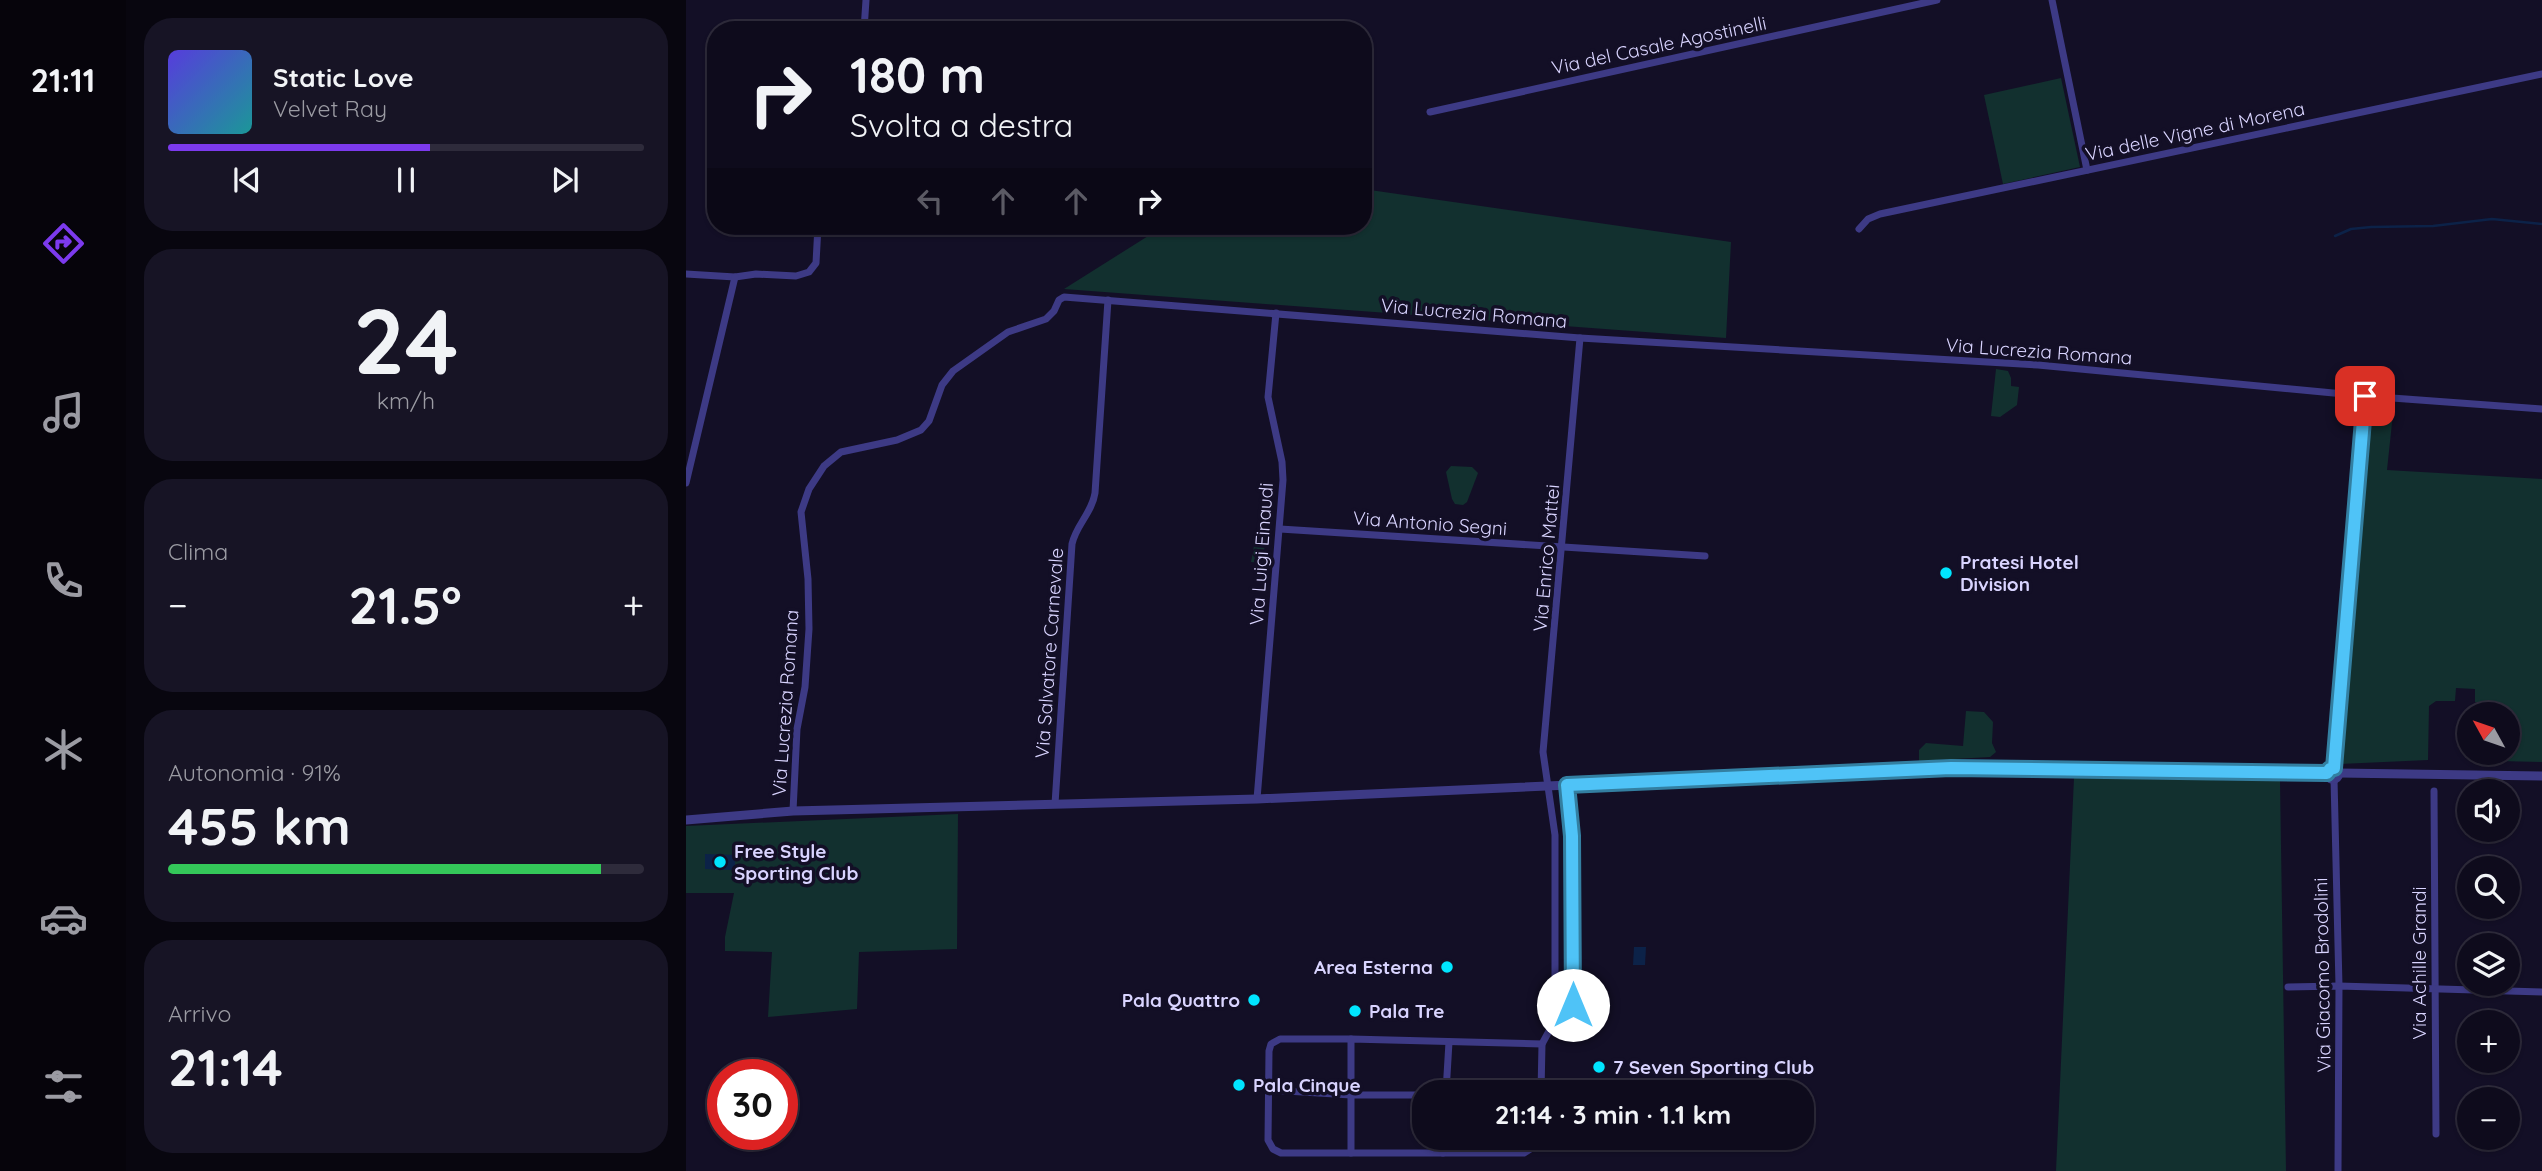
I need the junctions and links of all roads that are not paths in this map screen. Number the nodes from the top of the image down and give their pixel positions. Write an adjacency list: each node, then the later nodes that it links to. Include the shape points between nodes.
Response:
1 (866, 0): 5 (street)
2 (1937, 0): 4 (street, Via del Casale Agostinelli)
3 (2052, 0): 8 (street)
4 (1919, 2): 7 (street, Via del Casale Agostinelli)
5 (865, 21)
6 (2542, 74): 8 (street, Via delle Vigne di Morena)
7 (1430, 112)
8 (2087, 170): 9 (street, Via delle Vigne di Morena, via 1877,215)
9 (1859, 229)
10 (818, 235): 12 (street, via 814,267 801,275)
11 (686, 274): 12 (street)
12 (735, 277): 18 (street)
13 (1108, 300): 14 (street, Via Lucrezia Romana); 28 (street, Via Salvatore Carnevale, via 1095,497 1072,544); 29 (street, Via Lucrezia Romana, via 1062,298 1046,319 1012,330 950,374 921,430 841,452 817,475 801,512 808,637)
14 (1276, 313): 15 (street, Via Lucrezia Romana); 19 (street, Via Luigi Einaudi, via 1268,394 1283,471)
15 (1580, 338): 16 (street, Via Lucrezia Romana, via 2038,365); 20 (street, Via Enrico Mattei)
16 (2365, 396): 17 (street, Via Lucrezia Romana); 22 (street, Via Giacomo Brodolini)
17 (2542, 409)
18 (686, 483)
19 (1280, 529): 20 (street, Via Antonio Segni); 27 (street, Via Luigi Einaudi)
20 (1563, 548): 21 (street, Via Antonio Segni); 24 (street, Via Enrico Mattei, via 1544,752)
21 (1705, 556)
22 (2333, 773): 23 (street); 25 (street, via 1951,768); 31 (street, Via Giacomo Brodolini)
23 (2542, 776)
24 (1546, 783): 25 (street); 27 (street); 35 (street, Via Enrico Mattei, via 1555,835)
25 (1567, 785): 35 (street, via 1574,1020)
26 (2434, 791): 33 (street, Via Achille Grandi)
27 (1258, 799): 28 (street)
28 (1055, 804): 29 (street)
29 (793, 811): 30 (street)
30 (686, 820)
31 (2339, 986): 32 (street); 33 (street); 49 (street, Via Giacomo Brodolini)
32 (2288, 987)
33 (2436, 989): 34 (street); 44 (street, Via Achille Grandi)
34 (2542, 992)
35 (1555, 1020): 38 (street)
36 (1351, 1039): 37 (street); 41 (street, via 1275,1041 1269,1049); 42 (street)
37 (1449, 1042): 38 (street); 39 (street)
38 (1542, 1044): 40 (street)
39 (1447, 1080)
40 (1541, 1080)
41 (1269, 1090): 42 (street); 47 (street, via 1268,1142 1273,1149)
42 (1351, 1095): 43 (street); 47 (street)
43 (1412, 1095)
44 (2436, 1134)
45 (1443, 1150): 48 (street)
46 (1529, 1150): 48 (street)
47 (1351, 1153): 48 (street)
48 (1443, 1153)
49 (2338, 1171)

